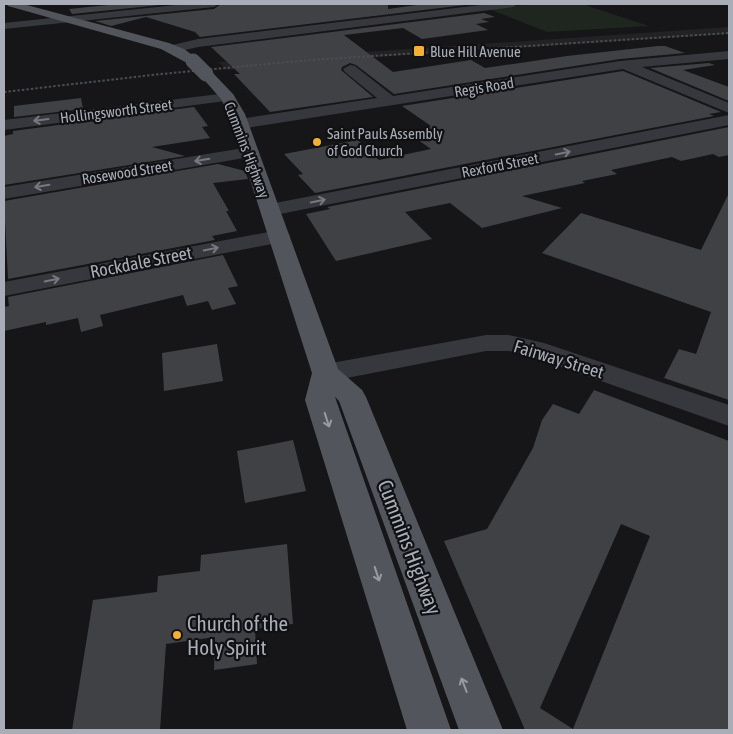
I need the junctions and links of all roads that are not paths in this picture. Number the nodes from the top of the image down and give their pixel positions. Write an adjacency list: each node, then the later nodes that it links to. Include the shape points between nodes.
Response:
1 (12, 4): 5 (main road, Cummins Highway)
2 (214, 4): 5 (street)
3 (513, 4): 4 (street)
4 (480, 6): 7 (street)
5 (66, 20): 6 (street); 7 (main road, Cummins Highway)
6 (4, 26)
7 (172, 49): 11 (main road, Cummins Highway, via 199,67)
8 (729, 55): 9 (street, Regis Road)
9 (625, 65): 12 (street, Regis Road); 13 (street)
10 (350, 69): 12 (street)
11 (228, 97): 15 (main road, Cummins Highway); 16 (street, Hollingsworth Street, one-way to 16)
12 (390, 101): 15 (street, Regis Road)
13 (729, 108)
14 (729, 120): 19 (street, Rexford Street, one-way to 14)
15 (240, 124): 17 (main road, Cummins Highway)
16 (4, 125)
17 (250, 152): 18 (street, Rosewood Street, one-way to 18); 19 (main road, Cummins Highway)
18 (4, 192)
19 (270, 210): 20 (main road, Cummins Highway)
20 (278, 236): 21 (street, Rockdale Street, one-way to 20); 22 (main road, Cummins Highway)
21 (4, 289)
22 (326, 373): 23 (street, Fairway Street, via 475,344 509,343); 24 (main road, Cummins Highway, one-way to 24, via 320,400); 25 (main road, Cummins Highway, one-way to 22, via 352,397)
23 (729, 416)
24 (429, 730)
25 (481, 730)

